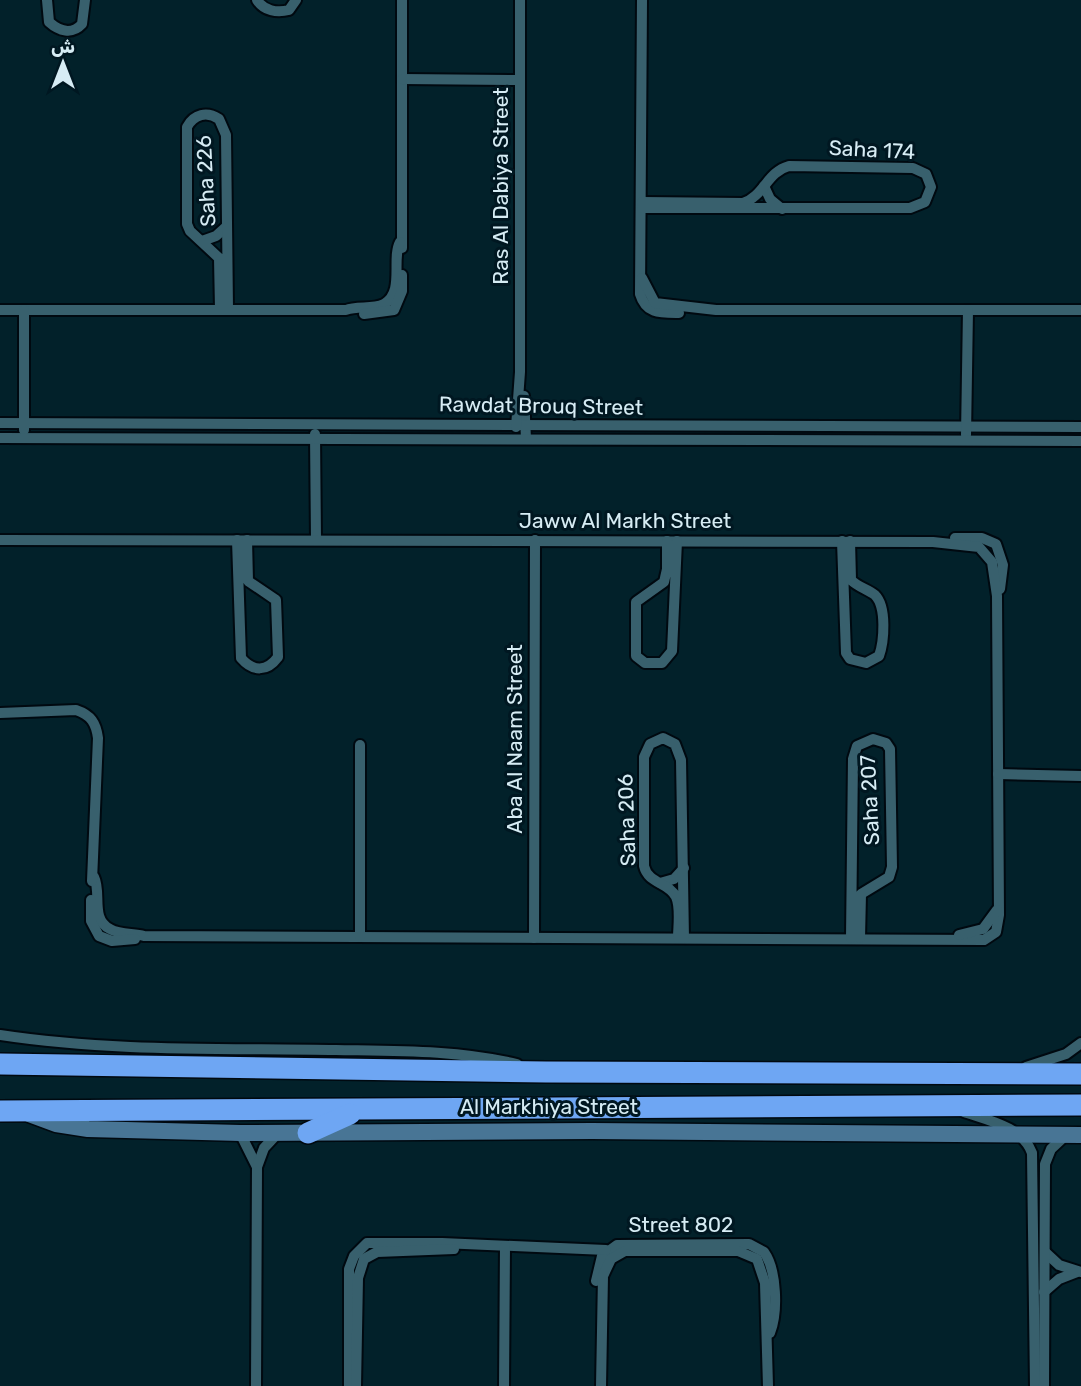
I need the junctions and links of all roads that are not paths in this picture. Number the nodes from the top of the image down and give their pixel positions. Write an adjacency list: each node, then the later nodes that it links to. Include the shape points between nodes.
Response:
1 (47, 0): 2 (street, via 49,22 64,30 82,24)
2 (85, 0)
3 (257, 0): 4 (street, via 275,12 289,10)
4 (296, 0)
5 (402, 0): 8 (street)
6 (520, 0): 9 (street, Ras Al Dabiya Street)
7 (642, 0): 11 (street)
8 (402, 79): 9 (street); 15 (street, via 400,242 394,290 388,301 346,310)
9 (520, 80): 21 (street, Ras Al Dabiya Street)
10 (764, 186): 11 (street, Saha 174, via 756,197 743,203); 12 (street); 12 (street, Saha 174, via 774,173 789,166 913,168 926,174 931,187 919,207)
11 (642, 205): 12 (street, Saha 174); 18 (street, via 640,294 650,311)
12 (782, 209)
13 (227, 226): 14 (street); 14 (street, Saha 226, via 224,128 214,116 197,116 190,121 186,135 186,217 190,231); 15 (street, Saha 226)
14 (202, 241): 15 (street, Saha 226, via 219,258)
15 (224, 309): 17 (street)
16 (0, 310): 17 (street)
17 (24, 310): 22 (street)
18 (968, 310): 19 (street); 25 (street)
19 (1081, 310)
20 (0, 423): 22 (street, Rawdat Brouq Street)
21 (520, 423): 23 (street, Rawdat Brouq Street); 25 (street, Rawdat Brouq Street); 28 (street, Ras Al Dabiya Street)
22 (24, 424): 23 (street, Rawdat Brouq Street); 27 (street)
23 (315, 425): 29 (street)
24 (1081, 427): 25 (street, Rawdat Brouq Street)
25 (967, 429): 30 (street)
26 (0, 438): 27 (street, Rawdat Brouq Street)
27 (24, 438): 29 (street, Rawdat Brouq Street)
28 (521, 439): 29 (street, Rawdat Brouq Street); 30 (street, Rawdat Brouq Street)
29 (316, 440): 32 (street)
30 (966, 441): 31 (street, Rawdat Brouq Street)
31 (1081, 441)
32 (316, 539): 34 (street, Jaww Al Markh Street); 35 (street, Jaww Al Markh Street)
33 (0, 540): 34 (street, Jaww Al Markh Street)
34 (242, 540): 38 (street, via 248,581); 41 (street)
35 (535, 540): 36 (street, Jaww Al Markh Street); 53 (street, Aba Al Naam Street)
36 (672, 541): 37 (street, Jaww Al Markh Street); 39 (street, via 666,576); 43 (street)
37 (846, 541): 40 (street, via 849,574); 42 (street); 46 (street, Jaww Al Markh Street, via 933,542 985,550 992,562 997,596)
38 (257, 589): 41 (street); 41 (street, via 271,595 278,607 278,657 264,669 255,669 241,658)
39 (653, 590): 43 (street); 43 (street, via 640,597 634,608 635,650 645,663 662,663 670,657)
40 (864, 590): 42 (street); 42 (street, via 878,598 882,611 881,650 874,660 857,662 846,653)
41 (238, 604)
42 (843, 604)
43 (674, 605)
44 (0, 713): 52 (street, Jaww Al Markh Street, via 64,709 86,713 97,731 94,877 103,924 116,932 144,936)
45 (360, 744): 52 (street)
46 (998, 774): 47 (street); 55 (street, Jaww Al Markh Street, via 997,910 986,926 974,934)
47 (1081, 776)
48 (684, 868): 50 (street); 50 (street, Saha 206, via 681,753 663,738 650,744 644,757 643,866 648,876); 54 (street, Saha 206)
49 (851, 871): 51 (street); 51 (street, Saha 207, via 854,751 862,741 880,740 891,757 892,867 889,877); 55 (street, Saha 207)
50 (660, 883): 54 (street, Saha 206, via 677,900)
51 (874, 885): 55 (street, Saha 207, via 860,898)
52 (360, 937): 53 (street, Jaww Al Markh Street)
53 (534, 938): 54 (street, Jaww Al Markh Street)
54 (681, 938): 55 (street, Jaww Al Markh Street)
55 (856, 938)
56 (0, 1035): 59 (street, Al Markhiya Street, via 85,1046 404,1049 480,1056)
57 (1081, 1043): 60 (street, via 1066,1054)
58 (0, 1064): 59 (highway, Al Markhiya Street)
59 (547, 1072): 60 (highway, Al Markhiya Street)
60 (1009, 1072): 61 (highway, Al Markhiya Street)
61 (1081, 1074)
62 (944, 1104): 63 (highway, Al Markhiya Street); 64 (highway, Al Markhiya Street); 70 (street)
63 (1081, 1105)
64 (358, 1110): 65 (highway, Al Markhiya Street); 69 (highway)
65 (10, 1111): 67 (main road, Al Markhiya Street, via 69,1127)
66 (1077, 1132): 70 (main road, Al Markhiya Street); 75 (street, via 1046,1156)
67 (240, 1133): 68 (main road, Al Markhiya Street); 71 (street)
68 (278, 1133): 69 (main road, Al Markhiya Street); 71 (street, via 264,1148)
69 (308, 1133): 70 (main road, Al Markhiya Street)
70 (1017, 1134): 86 (street, via 1030,1145 1034,1163)
71 (257, 1167): 79 (street)
72 (463, 1246): 73 (street); 80 (street, via 375,1242 357,1251 349,1269); 81 (street, via 449,1251 377,1252 364,1258 358,1278)
73 (505, 1247): 74 (street); 82 (street)
74 (606, 1250): 78 (street, Street 802, via 624,1244 739,1243 757,1247 769,1259 772,1271 773,1327); 83 (street, Street 802, via 596,1275)
75 (1045, 1252): 76 (street, via 1059,1265); 77 (street)
76 (1079, 1272): 77 (street, via 1059,1279)
77 (1044, 1292): 87 (street)
78 (769, 1336): 84 (street, Street 802, via 764,1273 754,1256 738,1251 620,1252 607,1263 603,1276); 85 (street, Street 802)
79 (256, 1386)
80 (349, 1386)
81 (356, 1386)
82 (504, 1386)
83 (595, 1386)
84 (601, 1386)
85 (768, 1386)
86 (1035, 1386)
87 (1044, 1386)

